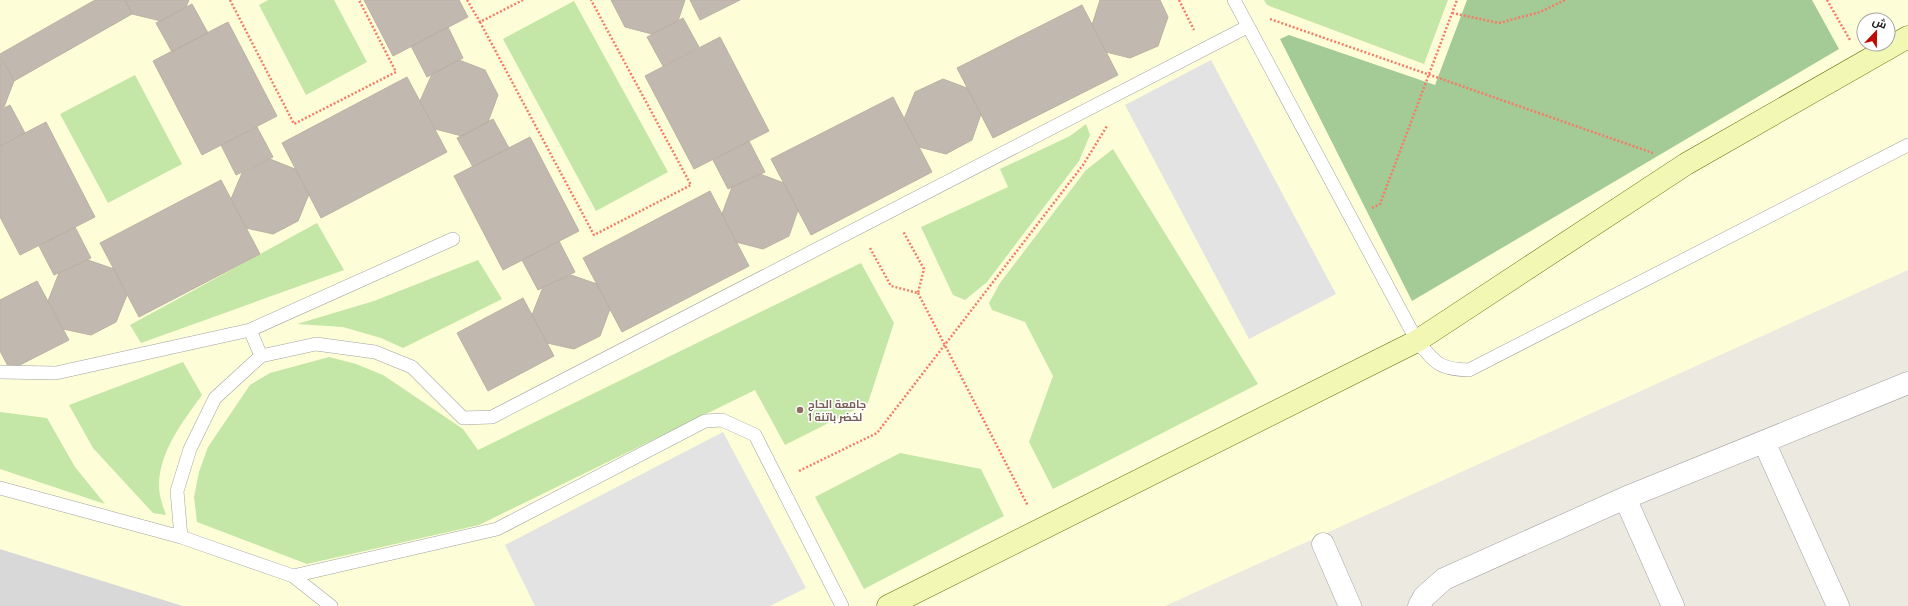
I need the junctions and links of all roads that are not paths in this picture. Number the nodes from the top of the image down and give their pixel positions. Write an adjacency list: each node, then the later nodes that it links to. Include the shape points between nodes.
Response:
1 (1234, 0): 2 (lane)
2 (1248, 27): 7 (lane); 8 (lane, via 492,417 463,418 412,367 375,352 316,344)
3 (1908, 37): 7 (street, via 1686,164)
4 (1908, 145): 7 (lane, via 1468,370 1449,369 1434,362)
5 (453, 239): 6 (lane)
6 (250, 330): 8 (lane); 9 (lane, via 56,373)
7 (1417, 341): 19 (street)
8 (261, 356): 14 (lane, via 215,398 190,450 177,491)
9 (0, 372)
10 (1908, 383): 11 (street)
11 (1764, 442): 13 (street); 23 (street)
12 (0, 488): 14 (lane)
13 (1625, 498): 21 (street, via 1444,579 1424,597); 22 (street)
14 (181, 537): 16 (lane)
15 (1323, 544): 20 (street)
16 (293, 576): 17 (lane); 18 (lane, via 497,529 705,421 722,420 755,435)
17 (331, 606)
18 (842, 606)
19 (888, 606)
20 (1350, 606)
21 (1419, 606)
22 (1673, 606)
23 (1838, 606)

